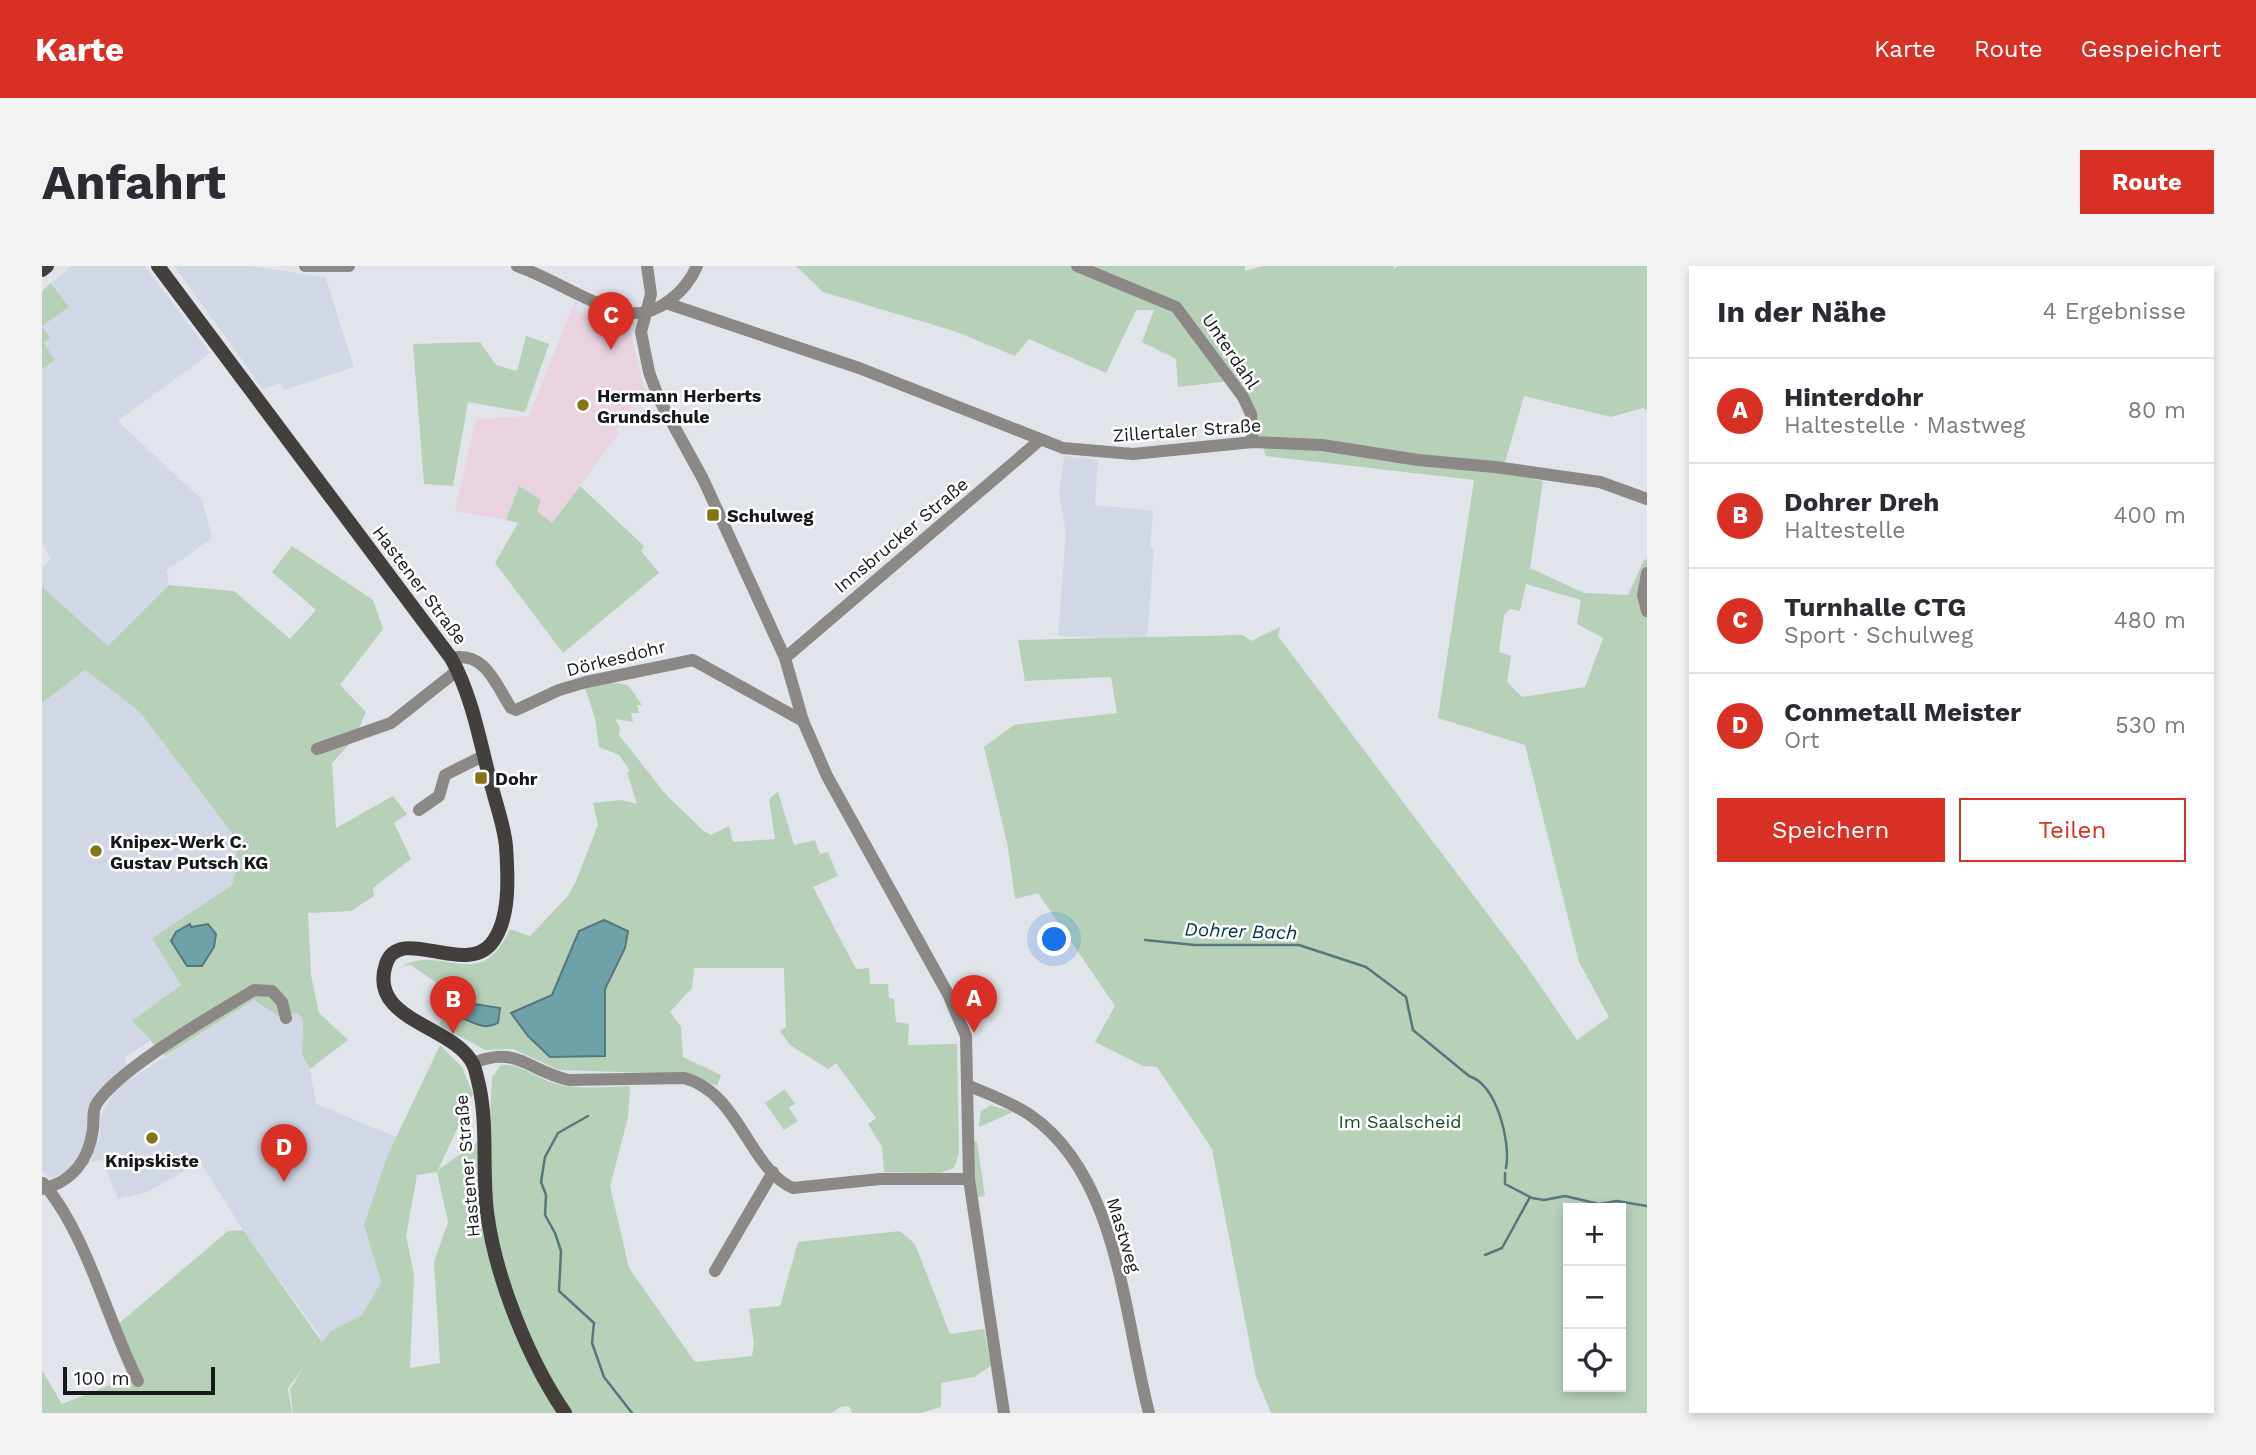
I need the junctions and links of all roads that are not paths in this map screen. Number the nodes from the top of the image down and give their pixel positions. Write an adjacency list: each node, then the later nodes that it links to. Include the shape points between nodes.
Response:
1 (47, 266): 9 (main road)
2 (158, 266): 18 (main road, Hastener Straße)
3 (305, 266): 4 (street)
4 (349, 266)
5 (517, 266): 11 (street, via 624,312)
6 (647, 266): 11 (street)
7 (697, 266): 10 (street, via 680,293)
8 (1077, 266): 13 (street, Unterdahl, via 1176,307 1186,316 1243,397 1251,414)
9 (42, 270)
10 (666, 303): 11 (street); 12 (street, Zillertaler Straße, via 859,368)
11 (648, 309): 17 (street, via 641,332 659,399 703,479)
12 (1040, 440): 13 (street, Zillertaler Straße, via 1063,449 1133,454); 17 (street, Innsbrucker Straße)
13 (1253, 442): 14 (street, Zillertaler Straße, via 1322,445 1574,478)
14 (1647, 499)
15 (1647, 573): 16 (street, via 1643,595)
16 (1647, 611)
17 (785, 658): 19 (street)
18 (454, 664): 19 (street, Dörkesdohr, via 466,655 475,659 516,710 586,682 693,660); 20 (street, via 391,723); 21 (main road, Hastener Straße)
19 (803, 721): 25 (street, via 827,776 948,993 963,1027)
20 (317, 749)
21 (484, 756): 22 (street, via 445,775 439,796); 24 (main road, Hastener Straße, via 506,843 501,927 491,944 472,956 401,949 386,962 384,979 392,1002 402,1012 452,1042)
22 (419, 810)
23 (286, 1018): 28 (street, via 282,1002 272,991 254,990 123,1075 97,1102 93,1133 80,1166 60,1185)
24 (473, 1063): 26 (street, via 502,1055 569,1080 695,1080 715,1093); 31 (main road, Hastener Straße, via 496,1255 533,1355)
25 (967, 1085): 27 (street); 33 (street, Mastweg, via 1009,1103 1044,1126 1097,1199 1116,1261)
26 (773, 1172): 27 (street, via 793,1188 880,1179); 29 (street)
27 (969, 1179): 32 (street)
28 (44, 1186): 30 (street, via 72,1226)
29 (715, 1271)
30 (138, 1381)
31 (565, 1413)
32 (1004, 1413)
33 (1149, 1413)

